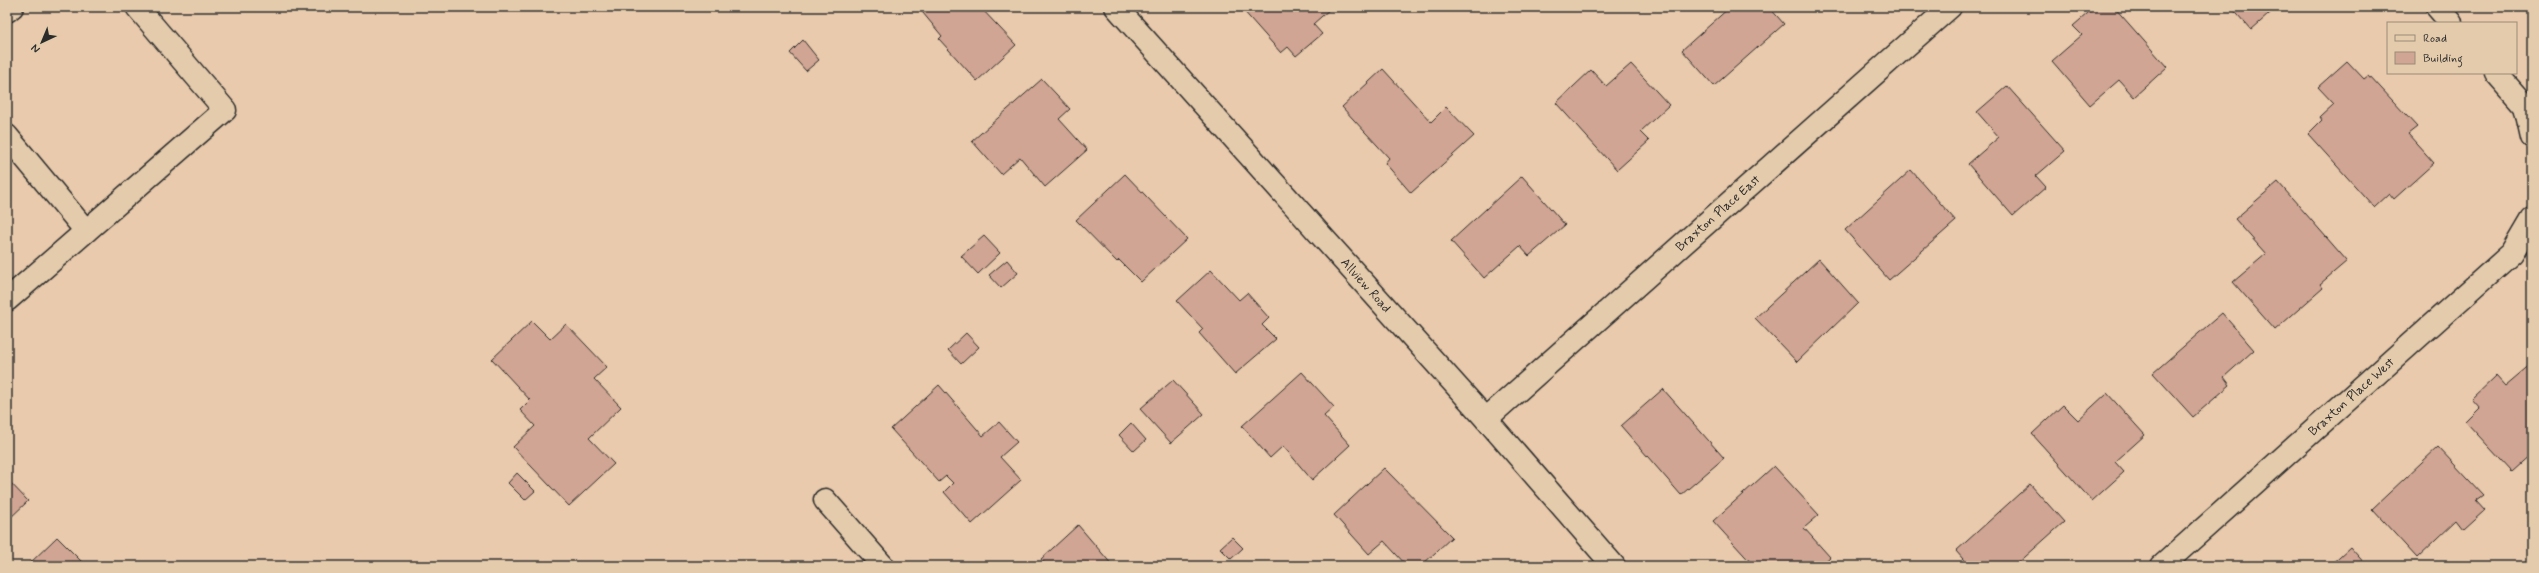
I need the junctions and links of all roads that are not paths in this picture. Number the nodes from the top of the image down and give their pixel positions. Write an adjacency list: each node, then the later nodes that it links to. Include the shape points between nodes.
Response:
1 (12, 7): 6 (street)
2 (136, 7): 12 (street, via 225,110)
3 (1116, 7): 14 (street, Allview Road)
4 (1950, 7): 14 (street, Braxton Place East)
5 (2437, 7): 7 (street)
6 (7, 11)
7 (2450, 22)
8 (2497, 74): 10 (street, via 2525,106)
9 (7, 136): 12 (street)
10 (2532, 137)
11 (2532, 219): 18 (street, Braxton Place West, via 2512,253)
12 (86, 231): 13 (street)
13 (7, 300)
14 (1486, 419): 17 (street, Allview Road)
15 (825, 500): 16 (street)
16 (883, 566)
17 (1614, 566)
18 (2162, 566)

